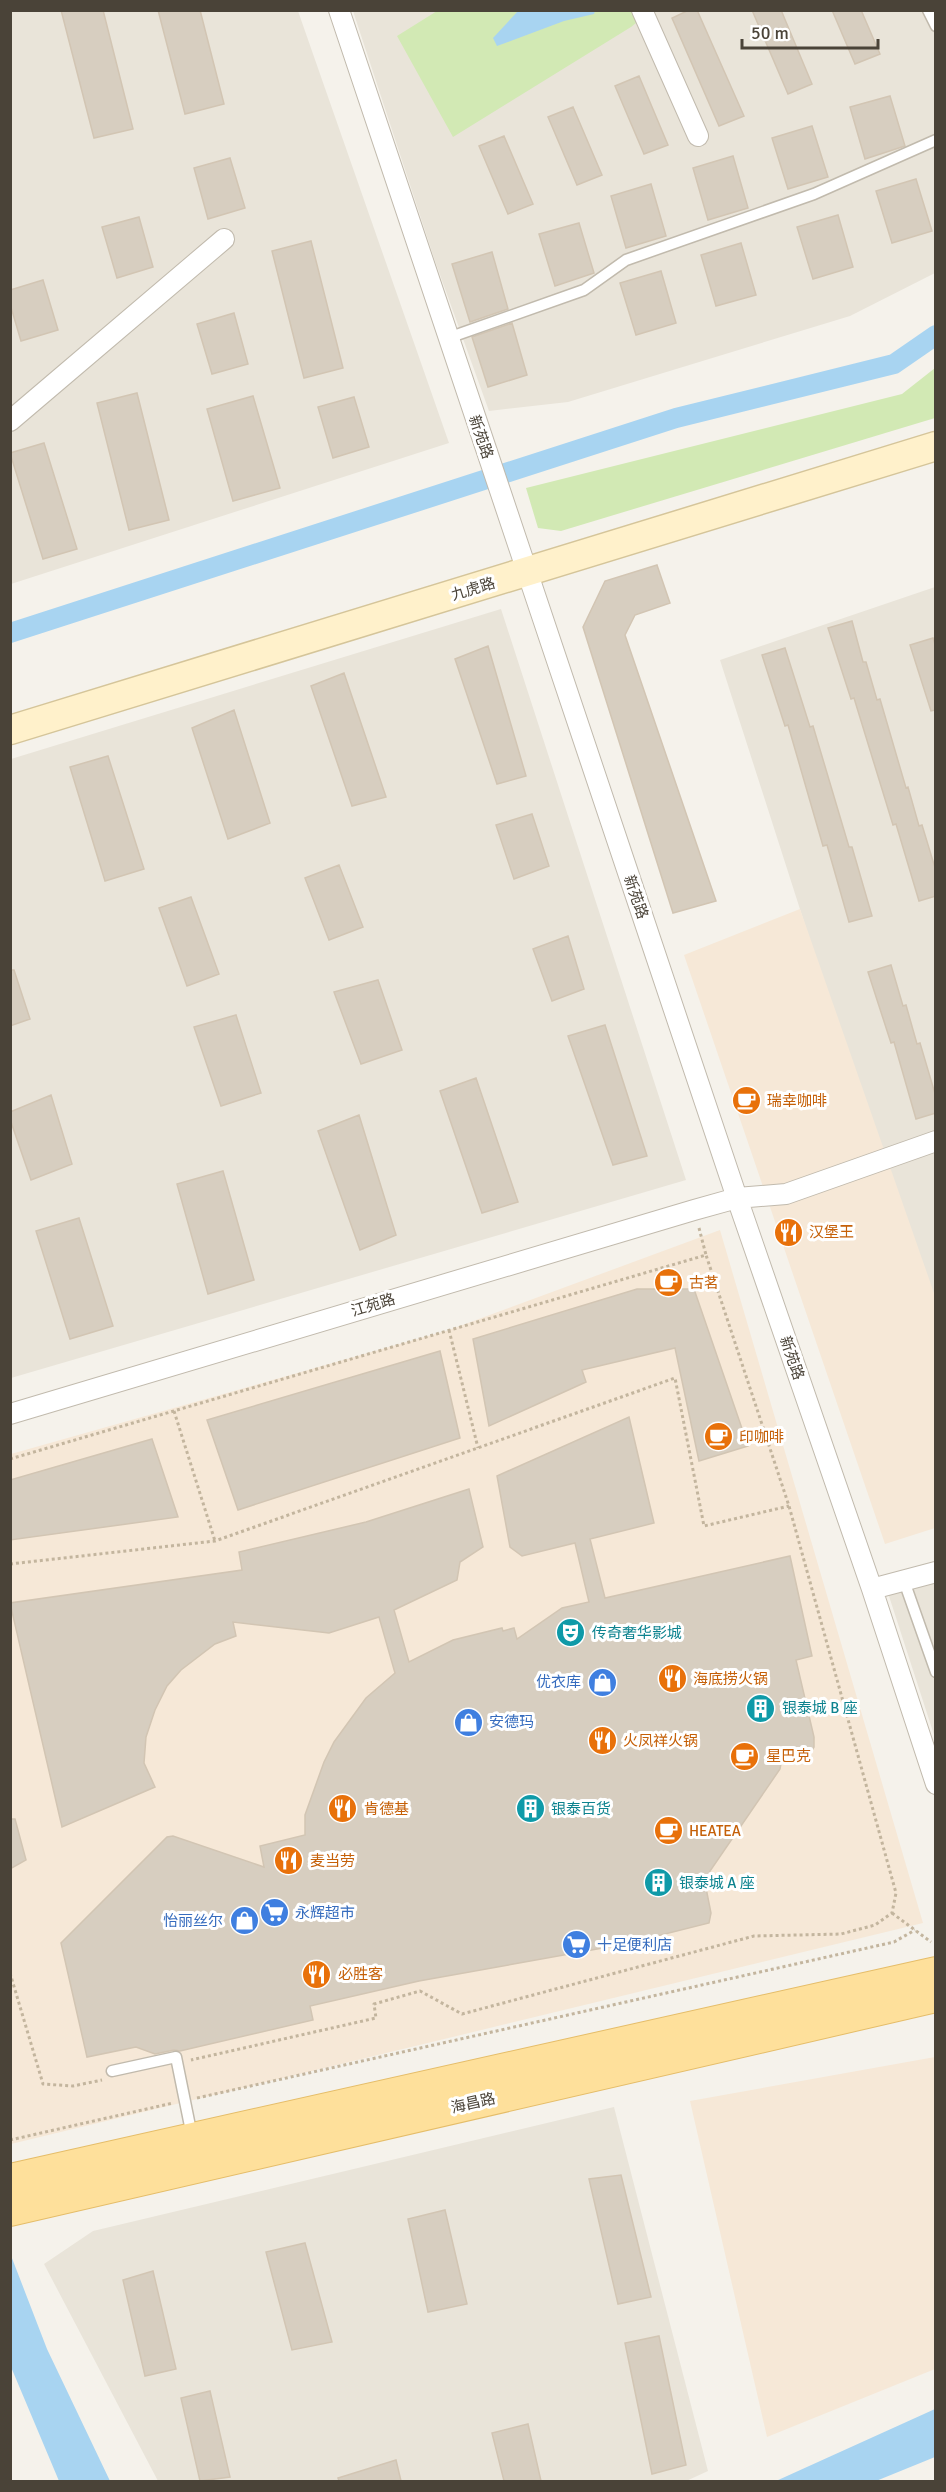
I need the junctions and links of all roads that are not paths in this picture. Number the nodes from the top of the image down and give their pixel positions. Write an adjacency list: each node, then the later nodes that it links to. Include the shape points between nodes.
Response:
1 (339, 10): 8 (street, 新苑路)
2 (642, 10): 5 (street)
3 (928, 10): 4 (lane)
4 (936, 26)
5 (698, 136)
6 (936, 140): 8 (lane, via 814,194 626,260 584,290)
7 (224, 239): 9 (street)
8 (448, 338): 11 (street, 新苑路)
9 (10, 421)
10 (936, 446): 11 (street, 九虎路)
11 (527, 573): 12 (street, 九虎路); 14 (street, 新苑路)
12 (10, 730)
13 (936, 1141): 14 (street, 江苑路, via 786,1194)
14 (737, 1198): 15 (street, 江苑路); 18 (street, 新苑路)
15 (10, 1414)
16 (936, 1572): 17 (street)
17 (904, 1581): 18 (street); 19 (lane)
18 (872, 1589): 20 (street, 新苑路)
19 (936, 1672)
20 (936, 1784)
21 (936, 1973): 24 (main road, 海昌路)
22 (936, 1996): 25 (main road, 海昌路)
23 (110, 2075): 24 (lane, via 176,2057)
24 (193, 2139): 25 (main road, 海昌路)
25 (13, 2194)

